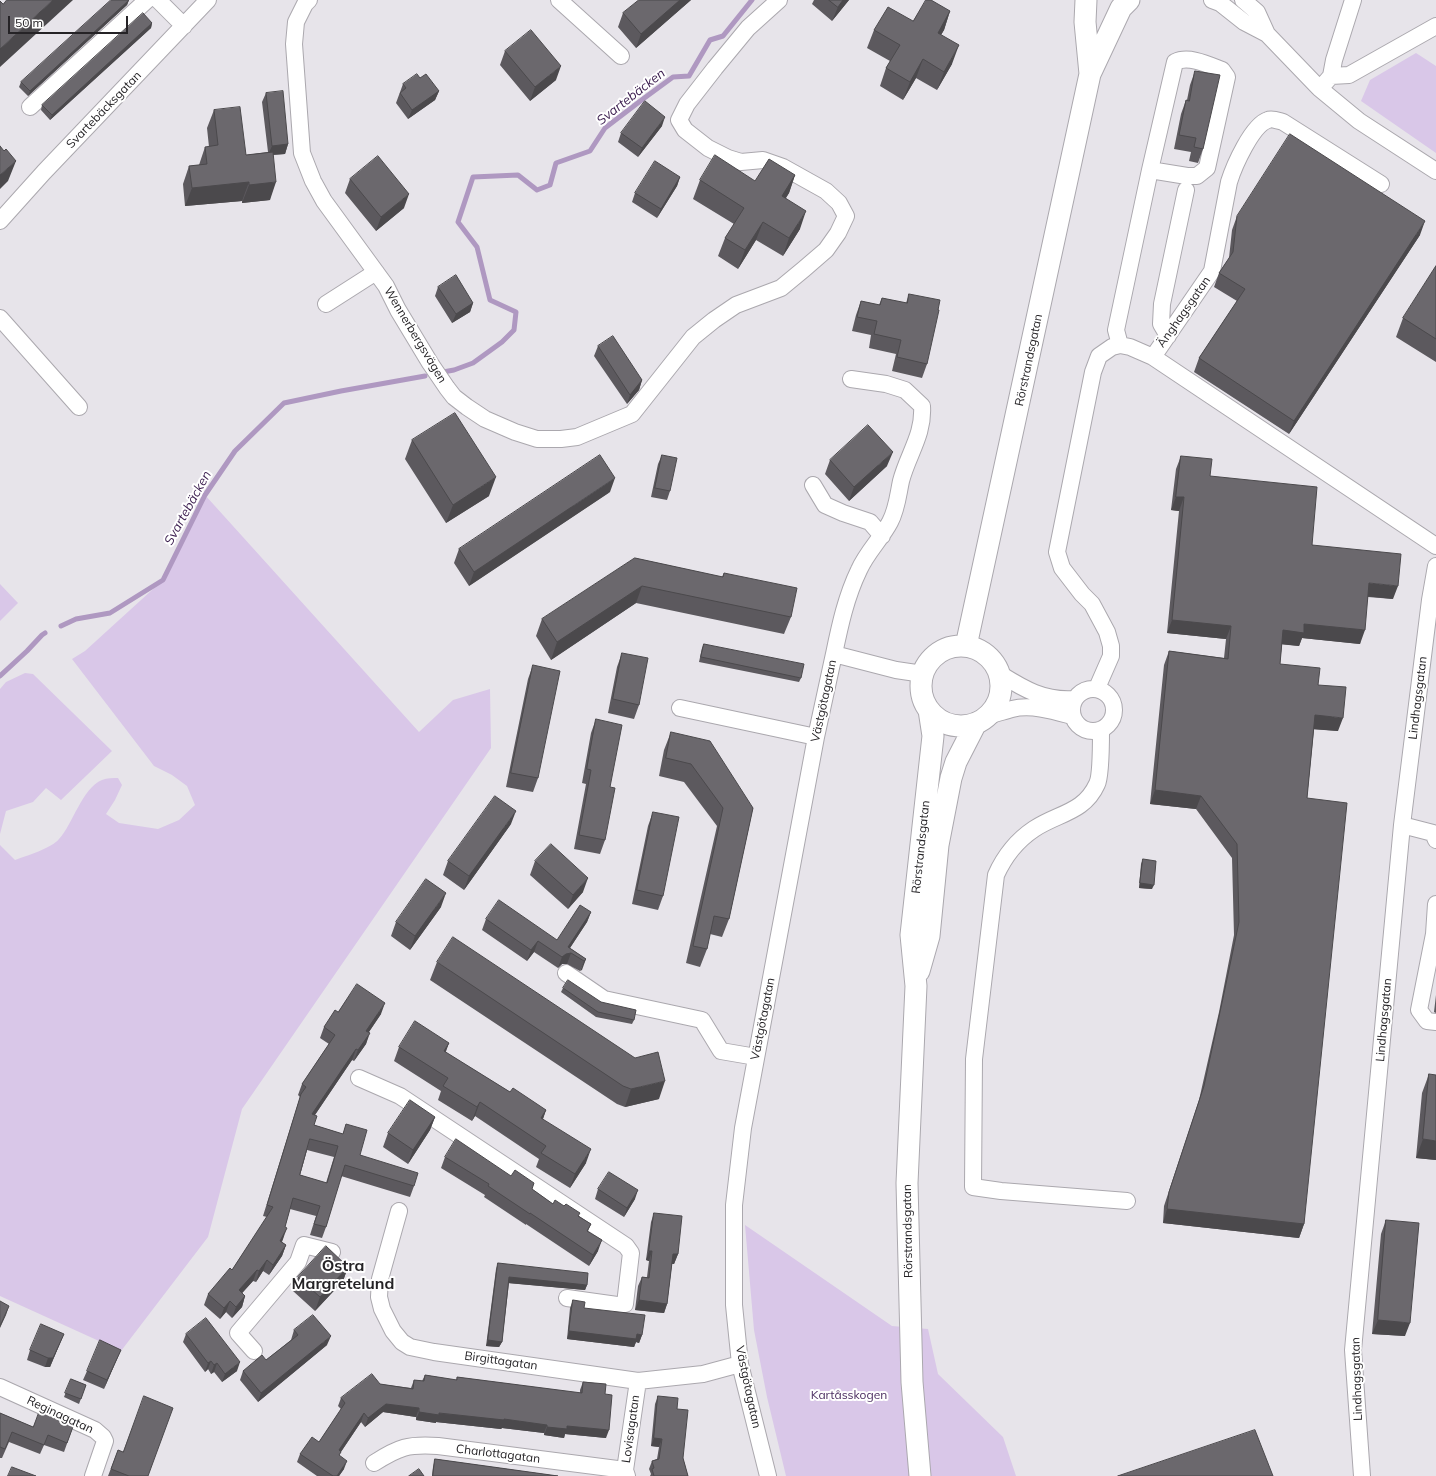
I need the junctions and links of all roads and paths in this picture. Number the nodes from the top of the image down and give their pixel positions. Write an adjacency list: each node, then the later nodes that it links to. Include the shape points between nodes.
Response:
1 (147, 0): 19 (street)
2 (158, 0): 12 (street)
3 (208, 0): 12 (street, Svartebäcksgatan)
4 (309, 0): 25 (street, Wennerbergsvägen, via 296,22 294,44 302,153 324,201)
5 (558, 0): 15 (street)
6 (779, 0): 25 (street, Wennerbergsvägen, via 748,28 687,104 679,120 685,130 696,139 728,158 741,162 763,160 784,167 826,191 839,203 846,216 826,250 780,288 736,305 693,337 632,414 577,437 561,439 537,439 485,419 454,397 439,379)
7 (1086, 0): 16 (main road, Rörstrandsgatan, via 1085,22)
8 (1129, 0): 16 (main road, Rörstrandsgatan, via 1121,8)
9 (1212, 0): 14 (street)
10 (1243, 0): 14 (street, via 1257,12)
11 (1353, 0): 17 (street)
12 (184, 26): 24 (street, Svartebäcksgatan)
13 (1436, 26): 17 (street, via 1349,75)
14 (1267, 34): 18 (street)
15 (621, 56)
16 (1090, 74): 37 (main road, Rörstrandsgatan)
17 (1331, 76): 18 (street)
18 (1319, 88): 21 (street, via 1359,121)
19 (30, 107)
20 (1150, 170): 20 (street, via 1175,62 1187,60 1222,70 1226,78 1207,168 1198,176); 29 (street, via 1116,330)
21 (1436, 171)
22 (1381, 184): 28 (street, Änghagsgatan, via 1283,122 1269,119 1259,124 1245,146 1229,182 1212,271)
23 (1186, 190): 28 (street, via 1162,304 1161,324)
24 (0, 220)
25 (376, 272): 26 (street)
26 (326, 304)
27 (0, 318): 32 (street)
28 (1168, 336): 30 (street, Änghagsgatan)
29 (1120, 345): 30 (street); 41 (street, via 1099,356 1094,372 1056,552 1062,568 1095,609 1107,632 1111,656)
30 (1152, 357): 35 (street, Änghagsgatan)
31 (851, 379): 34 (street, via 886,384 905,390 922,406 922,418 902,480 898,505)
32 (79, 406)
33 (813, 485): 34 (street, via 825,504 843,514 870,522)
34 (882, 536): 38 (street, via 860,568 845,603)
35 (1436, 546)
36 (1436, 566): 49 (street, Lindhagsgatan)
37 (966, 646): 39 (main road, Rörstrandsgatan, via 957,646 940,652 932,658); 40 (main road, via 984,652)
38 (834, 654): 39 (street, Västgötagatan, via 896,670); 48 (street, Västgötagatan)
39 (923, 674): 44 (main road, Rörstrandsgatan, via 921,686)
40 (1000, 674): 42 (street, via 1036,694 1063,699); 46 (main road, Rörstrandsgatan, via 1000,697 995,708)
41 (1097, 688): 42 (street, via 1088,688); 47 (street, via 1112,699 1114,707 1109,724)
42 (1074, 698): 45 (street)
43 (680, 708): 48 (street)
44 (928, 710): 46 (main road, via 938,719 950,724 963,726); 54 (main road, Rörstrandsgatan, via 933,736 911,935)
45 (1072, 716): 46 (street, via 1047,710 1013,708); 47 (street, via 1076,724 1084,729)
46 (982, 720): 54 (main road, Rörstrandsgatan, via 956,762 951,778 938,845 929,936)
47 (1101, 730): 58 (street, via 1098,783 1087,801 1035,828 1003,859 996,875 974,1059 973,1187)
48 (816, 737): 56 (street, Västgötagatan)
49 (1402, 825): 50 (street, via 1433,833); 71 (street, Lindhagsgatan, via 1353,1350)
50 (1436, 840)
51 (1436, 904): 52 (street)
52 (1435, 934): 55 (street, via 1419,1010 1427,1021)
53 (566, 973): 56 (street, via 604,999 702,1020 722,1051)
54 (916, 986): 70 (main road, Rörstrandsgatan, via 907,1183 912,1382)
55 (1436, 1022)
56 (756, 1057): 63 (street, Västgötagatan, via 743,1128 734,1205 734,1299)
57 (359, 1078): 61 (street, via 400,1096 626,1246 631,1253 625,1304 617,1306)
58 (1127, 1201)
59 (399, 1211): 64 (street, Birgittagatan, via 379,1288 382,1309 402,1342 410,1347 434,1352)
60 (332, 1252): 62 (street, via 304,1245 298,1262 238,1333)
61 (567, 1298)
62 (254, 1352)
63 (740, 1364): 64 (street, Birgittagatan, via 703,1374); 69 (street, Västgötagatan)
64 (638, 1381): 67 (street, Lovisagatan)
65 (0, 1387): 68 (street, Reginagatan, via 95,1430 103,1437 105,1442)
66 (374, 1463): 67 (street, Charlottagatan, via 390,1453 416,1445)
67 (626, 1473)
68 (93, 1476)
69 (768, 1476)
70 (920, 1476)
71 (1362, 1476)

